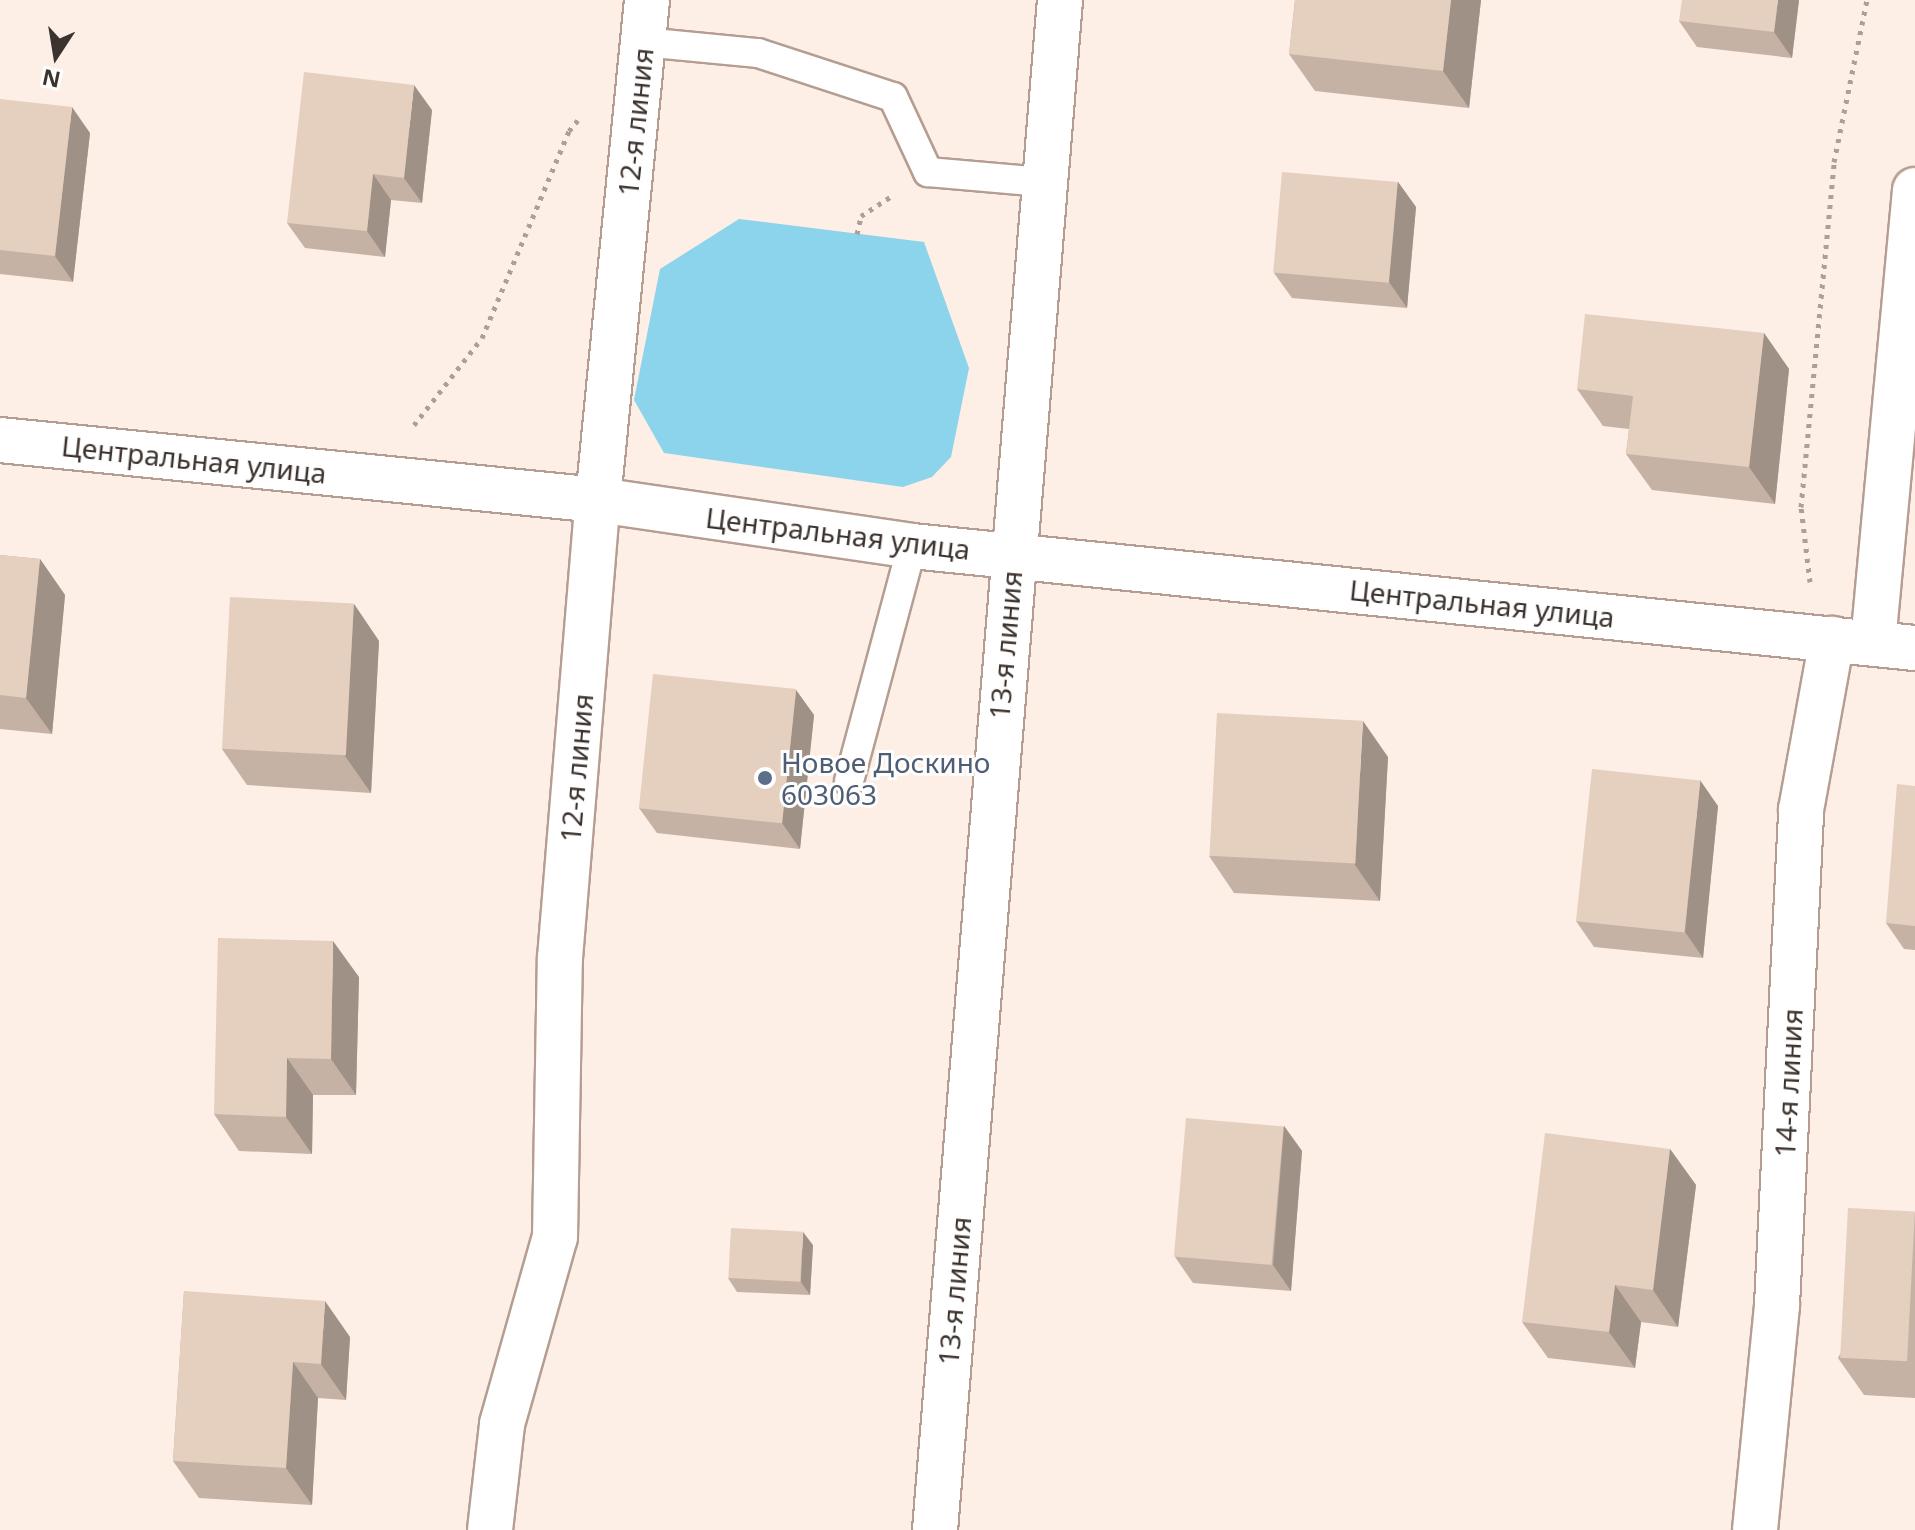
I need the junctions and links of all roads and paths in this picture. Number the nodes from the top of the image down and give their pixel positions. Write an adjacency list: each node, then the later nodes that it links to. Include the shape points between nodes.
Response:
1 (1060, 0): 5 (street, 13-я линия)
2 (1867, 0): 14 (path, via 1834,162 1801,507 1807,574)
3 (645, 21): 5 (lane, via 893,97 928,172); 11 (street, 12-я линия)
4 (587, 109): 9 (path, via 569,131 482,338)
5 (1043, 182): 13 (street, 13-я линия)
6 (1915, 190): 14 (street, 14-я линия)
7 (861, 216): 8 (path)
8 (857, 234)
9 (410, 431)
10 (0, 440): 11 (street, Центральная улица)
11 (598, 500): 12 (street, Центральная улица); 16 (street, 12-я линия, via 560,958 555,1237 502,1424)
12 (912, 546): 13 (street, Центральная улица); 15 (lane)
13 (1012, 554): 14 (street, Центральная улица); 17 (street, 13-я линия)
14 (1873, 643): 18 (street, 14-я линия, via 1801,810 1777,1305)
15 (849, 781)
16 (490, 1530)
17 (935, 1530)
18 (1755, 1530)

